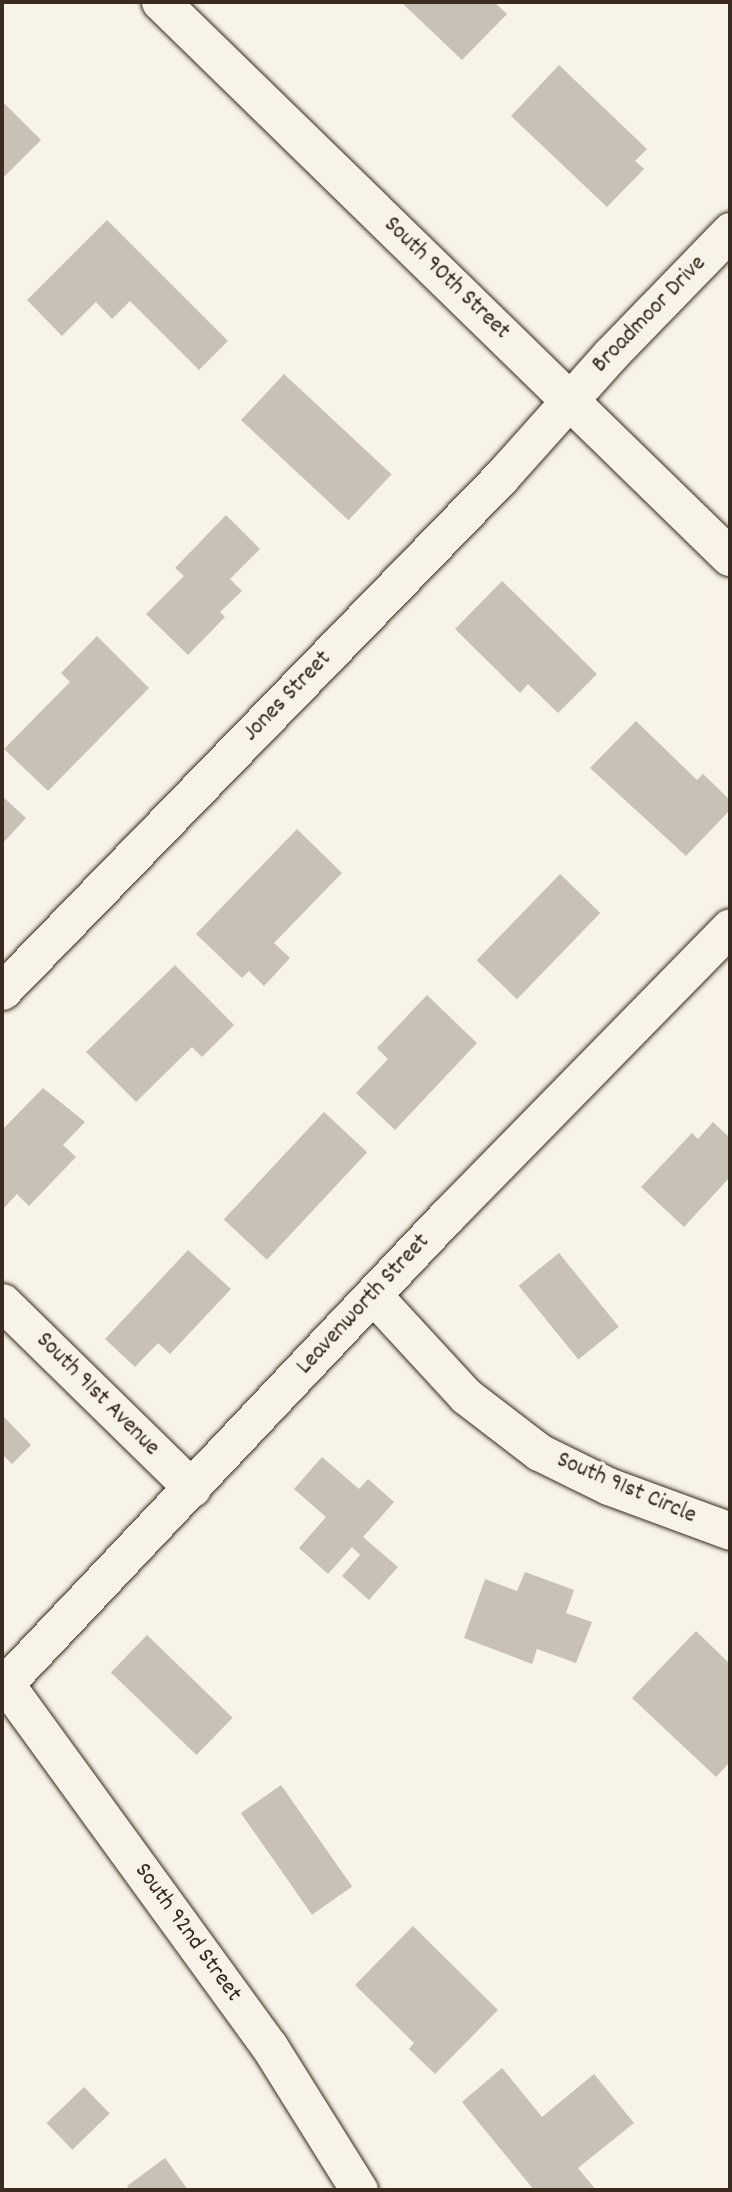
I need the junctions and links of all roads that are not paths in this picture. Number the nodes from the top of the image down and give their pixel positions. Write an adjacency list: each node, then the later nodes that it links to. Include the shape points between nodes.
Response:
1 (161, 2): 3 (main road, South 90th Street)
2 (730, 231): 3 (street, Broadmoor Drive)
3 (570, 399): 4 (main road, South 90th Street); 6 (street, Jones Street, via 502,477)
4 (730, 557)
5 (730, 927): 7 (street, Leavenworth Street)
6 (2, 991)
7 (373, 1295): 9 (street, Leavenworth Street); 10 (street, South 91st Circle, via 466,1396 539,1451 608,1486)
8 (2, 1301): 9 (street, South 91st Avenue)
9 (192, 1488): 11 (street, Leavenworth Street)
10 (730, 1531)
11 (4, 1685): 12 (street, South 92nd Street, via 269,2046)
12 (359, 2190)

